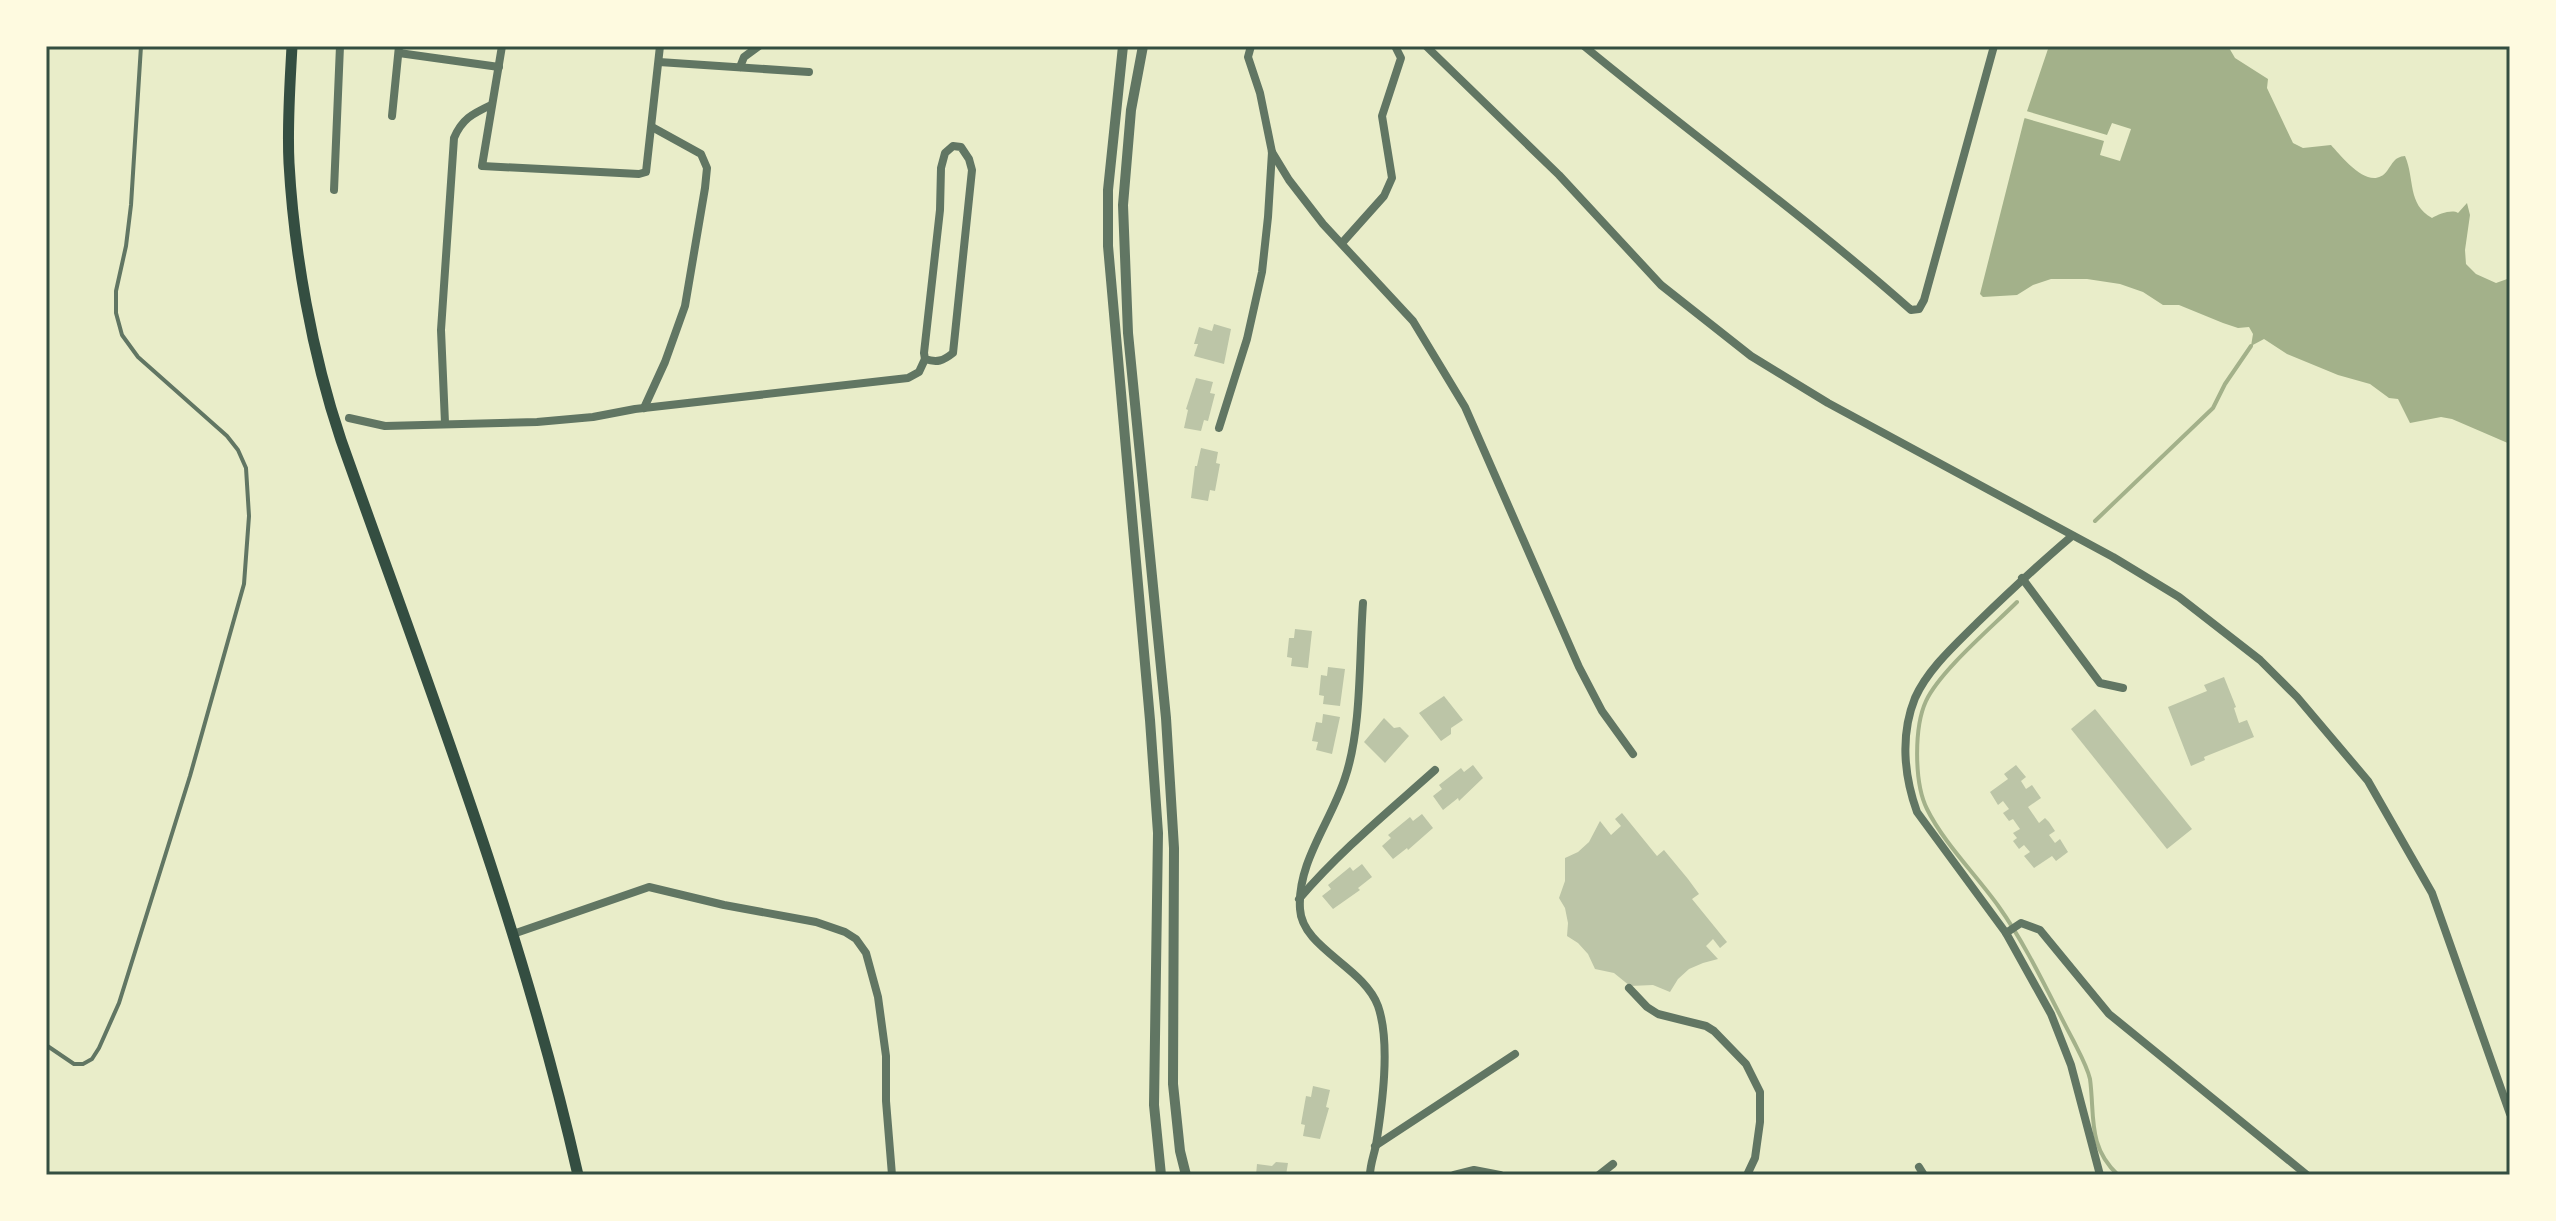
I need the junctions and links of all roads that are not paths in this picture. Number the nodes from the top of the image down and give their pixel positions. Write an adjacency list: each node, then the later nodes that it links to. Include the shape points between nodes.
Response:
1 (141, 46): 40 (lane, via 131,205 116,313 122,335 138,357 238,450 246,468 249,516 244,584 119,1003 92,1059 74,1064)
2 (292, 46): 38 (main road, via 289,160 296,241 322,377)
3 (340, 46): 23 (street)
4 (502, 46): 16 (street)
5 (660, 46): 15 (street)
6 (759, 46): 17 (street)
7 (1123, 46): 47 (street, via 1108,190 1108,246 1157,819 1154,1105)
8 (1143, 46): 48 (street, via 1123,205 1127,319 1166,718 1174,848 1173,1084)
9 (1251, 46): 22 (street, via 1248,57)
10 (1395, 46): 24 (street, via 1401,58 1382,116 1392,178 1384,196)
11 (1426, 46): 30 (street, via 1559,175 1661,285 1751,356)
12 (1584, 46): 13 (street, via 1911,310 1919,309 1924,300)
13 (1994, 46)
14 (399, 50): 16 (street); 20 (street)
15 (659, 62): 17 (street); 21 (street)
16 (499, 67): 19 (street)
17 (740, 67): 18 (street)
18 (809, 72)
19 (491, 105): 21 (street, via 482,166 639,174 646,172); 28 (street, via 460,124 454,138 441,330)
20 (392, 116)
21 (652, 127): 26 (street, via 701,154 707,168 685,306)
22 (1272, 152): 24 (street); 29 (street, via 1262,272)
23 (334, 190)
24 (1342, 243): 34 (street, via 1413,321 1465,407 1579,667)
25 (925, 359): 25 (street, via 937,362 953,353 972,170 961,147 945,153 941,168); 26 (street, via 919,372 908,378)
26 (644, 408): 28 (street, via 537,422)
27 (349, 418): 28 (street, via 385,426)
28 (445, 423)
29 (1219, 428)
30 (2072, 536): 31 (street); 42 (street, via 2179,597 2260,660 2368,781 2432,893)
31 (2022, 578): 33 (street, via 2100,683); 37 (street, via 1941,660 1916,697 1906,732 1909,789 1917,812)
32 (1363, 603): 36 (street, via 1351,754 1301,879)
33 (2123, 688)
34 (1633, 754)
35 (1435, 770): 36 (street)
36 (1299, 899): 43 (street, via 1306,929 1368,985 1378,1007 1385,1055)
37 (2008, 932): 54 (street, via 2071,1065); 55 (street, via 2021,923 2040,930 2109,1014)
38 (513, 934): 45 (main road); 46 (street, via 649,887 845,932 866,953 878,997)
39 (1629, 988): 53 (street, via 1658,1014 1714,1031 1746,1064 1760,1092 1755,1158)
40 (46, 1045)
41 (1515, 1054): 43 (street)
42 (2510, 1114)
43 (1375, 1146): 49 (street)
44 (1613, 1164): 52 (street)
45 (578, 1175)
46 (892, 1175)
47 (1161, 1175)
48 (1186, 1175)
49 (1370, 1175)
50 (1454, 1175): 51 (street, via 1474,1170)
51 (1500, 1175)
52 (1599, 1175)
53 (1747, 1175)
54 (2100, 1175)
55 (2307, 1175)

